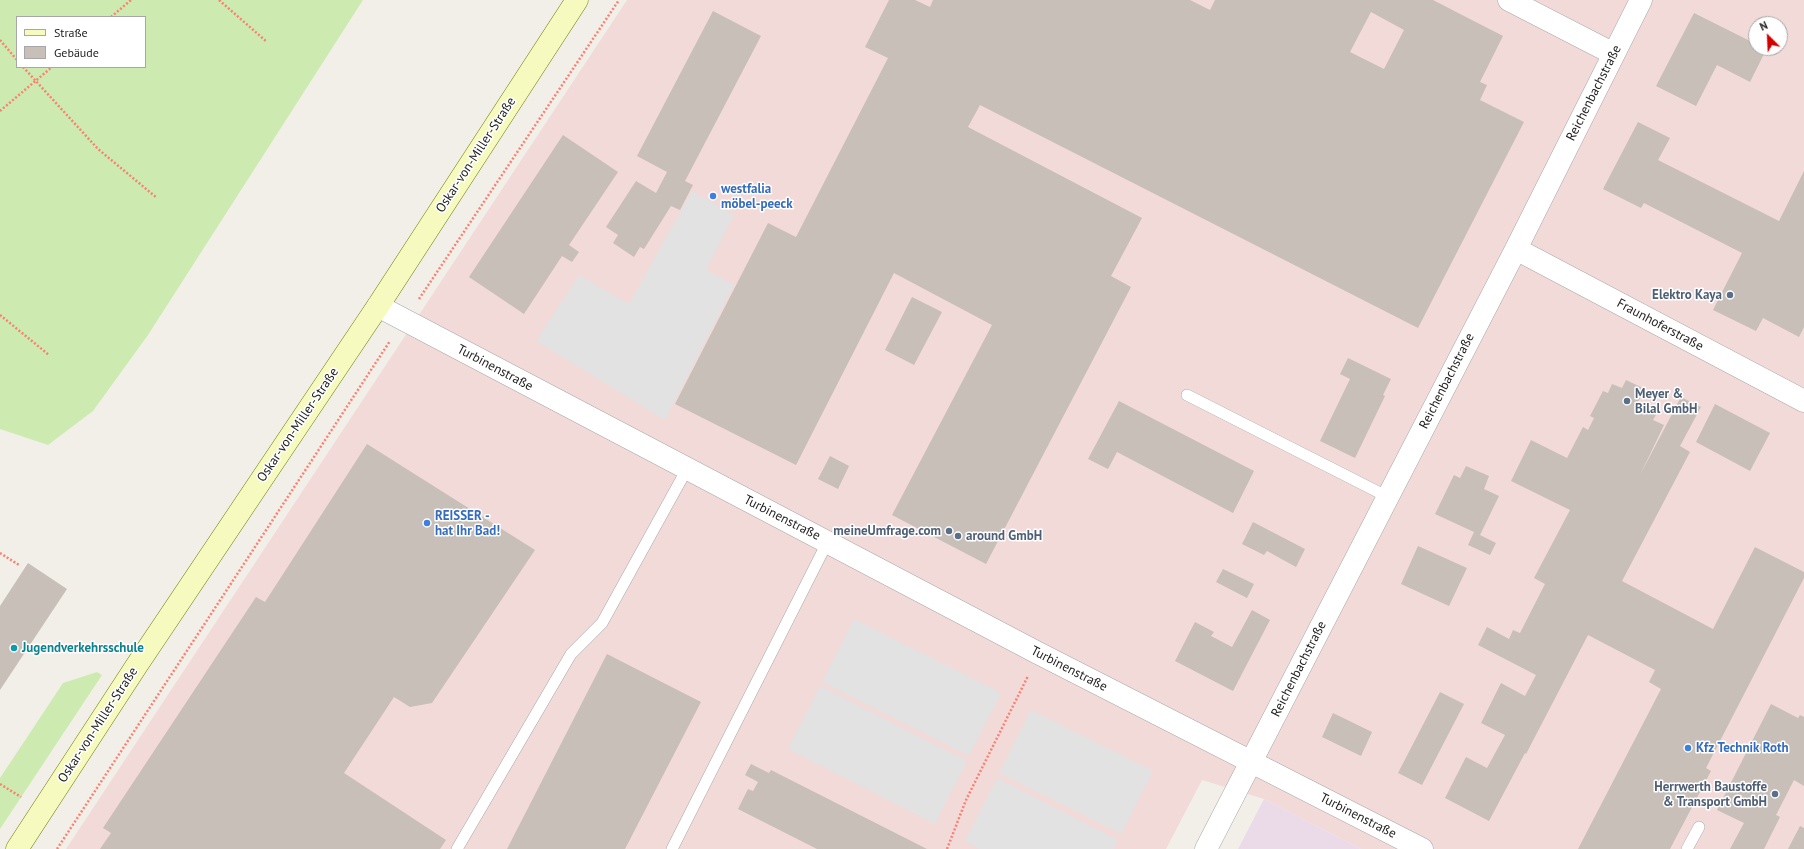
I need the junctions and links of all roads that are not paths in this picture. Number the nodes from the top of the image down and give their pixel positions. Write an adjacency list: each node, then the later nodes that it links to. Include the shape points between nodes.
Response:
1 (577, 0): 6 (main road, Oskar-von-Miller-Straße)
2 (1509, 0): 4 (street)
3 (1641, 0): 4 (street, Reichenbachstraße)
4 (1614, 54): 5 (street, Reichenbachstraße)
5 (1516, 249): 8 (street, Fraunhoferstraße); 10 (street, Reichenbachstraße)
6 (378, 306): 9 (street, Turbinenstraße); 14 (main road, Oskar-von-Miller-Straße)
7 (1187, 395): 10 (lane)
8 (1804, 401)
9 (687, 469): 11 (street, Turbinenstraße); 15 (lane, via 602,623 571,654)
10 (1388, 497): 12 (street, Reichenbachstraße)
11 (828, 541): 12 (street, Turbinenstraße, via 1038,653); 16 (lane)
12 (1251, 762): 17 (street); 18 (street, Turbinenstraße)
13 (1699, 827): 19 (lane)
14 (17, 849)
15 (457, 849)
16 (672, 849)
17 (1206, 849)
18 (1422, 849)
19 (1687, 849)

